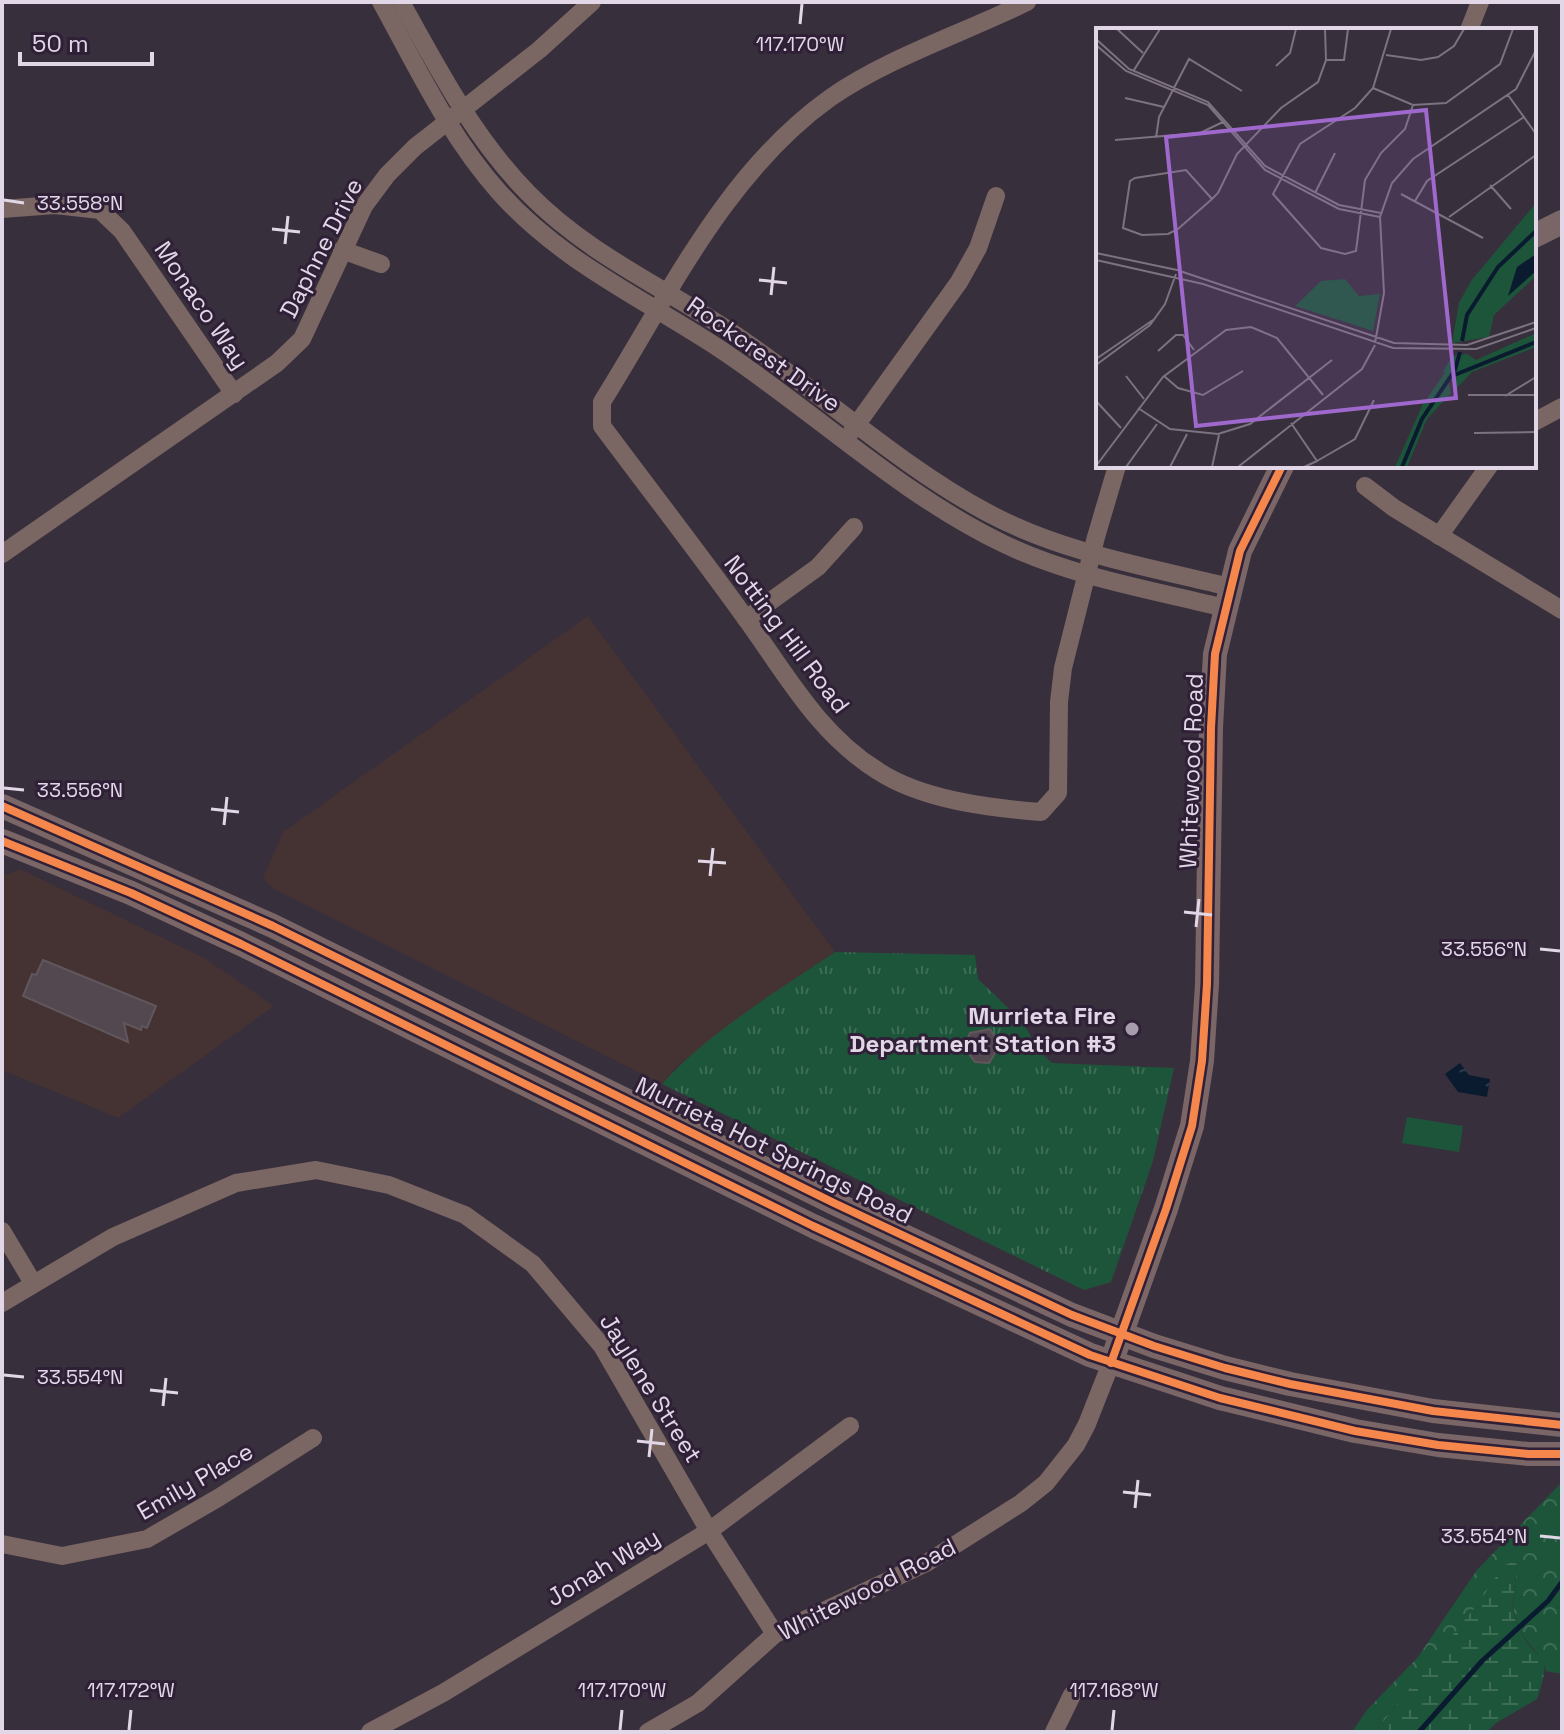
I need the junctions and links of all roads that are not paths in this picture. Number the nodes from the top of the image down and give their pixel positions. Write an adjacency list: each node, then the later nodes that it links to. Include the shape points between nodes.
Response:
1 (381, 2): 8 (street, Rockcrest Drive)
2 (401, 2): 7 (street, Rockcrest Drive)
3 (592, 2): 7 (street, Daphne Drive)
4 (1027, 2): 15 (street, Notting Hill Road, via 882,69 795,126 718,213)
5 (1480, 2): 6 (street)
6 (1470, 28)
7 (463, 110): 8 (street, Daphne Drive); 15 (street, Rockcrest Drive, via 547,212 592,248)
8 (448, 122): 13 (street, Daphne Drive, via 387,175); 16 (street, Rockcrest Drive, via 477,165 525,219 569,256)
9 (996, 196): 20 (street, via 978,248 959,282)
10 (2, 209): 17 (street, Monaco Way, via 55,205 100,210 122,231)
11 (1562, 222): 12 (main road)
12 (1536, 235)
13 (342, 250): 14 (street); 17 (street, Daphne Drive, via 302,339)
14 (381, 264)
15 (669, 292): 16 (street, Notting Hill Road); 20 (street, Rockcrest Drive)
16 (658, 311): 21 (street, Rockcrest Drive); 33 (street, Notting Hill Road, via 602,402 602,426)
17 (234, 394): 28 (street, Daphne Drive)
18 (1562, 407): 19 (street)
19 (1536, 421)
20 (857, 423): 21 (street); 29 (street, Rockcrest Drive, via 988,513)
21 (844, 440): 30 (street, Rockcrest Drive, via 985,535)
22 (1116, 468): 29 (street, Notting Hill Road)
23 (1281, 468): 31 (main road, Whitewood Road, via 1240,551)
24 (1488, 468): 27 (street)
25 (1365, 486): 27 (street)
26 (854, 527): 33 (street, via 818,567)
27 (1439, 536): 32 (street)
28 (5, 546)
29 (1092, 553): 30 (street, Notting Hill Road); 31 (street, Rockcrest Drive)
30 (1086, 573): 31 (street, Rockcrest Drive); 33 (street, Notting Hill Road, via 1063,668 1058,793 1041,812 990,808 912,788 880,773 827,730)
31 (1228, 598): 41 (main road, Whitewood Road, via 1215,654 1202,1061 1192,1126)
32 (1562, 610)
33 (746, 619)
34 (2, 806): 37 (main road, Murrieta Hot Springs Road, via 273,926)
35 (2, 841): 36 (main road, Murrieta Hot Springs Road)
36 (241, 944): 37 (main road, via 253,936 275,941 389,994); 42 (main road, Murrieta Hot Springs Road, via 813,1226)
37 (409, 995): 41 (main road, Murrieta Hot Springs Road, via 834,1203)
38 (2, 1231): 39 (street)
39 (33, 1283): 40 (street, Jaylene Street); 47 (street, Jaylene Street, via 113,1237 236,1183 316,1170 389,1185 465,1215 533,1264 602,1346)
40 (2, 1303)
41 (1121, 1334): 42 (main road, Whitewood Road); 43 (main road, Murrieta Hot Springs Road, via 1225,1368 1364,1400)
42 (1111, 1363): 46 (main road, Murrieta Hot Springs Road, via 1220,1398 1355,1431 1438,1445); 49 (street, Whitewood Road, via 1076,1445 1033,1493 928,1562)
43 (1562, 1425)
44 (850, 1426): 47 (street, Jonah Way)
45 (313, 1438): 48 (street, Emily Place, via 147,1539 62,1556)
46 (1562, 1454)
47 (709, 1531): 49 (street, Jaylene Street); 51 (street, Jonah Way)
48 (2, 1544)
49 (775, 1634): 52 (street, Whitewood Road, via 698,1703)
50 (1072, 1695): 53 (street)
51 (370, 1732)
52 (648, 1732)
53 (1054, 1732)

